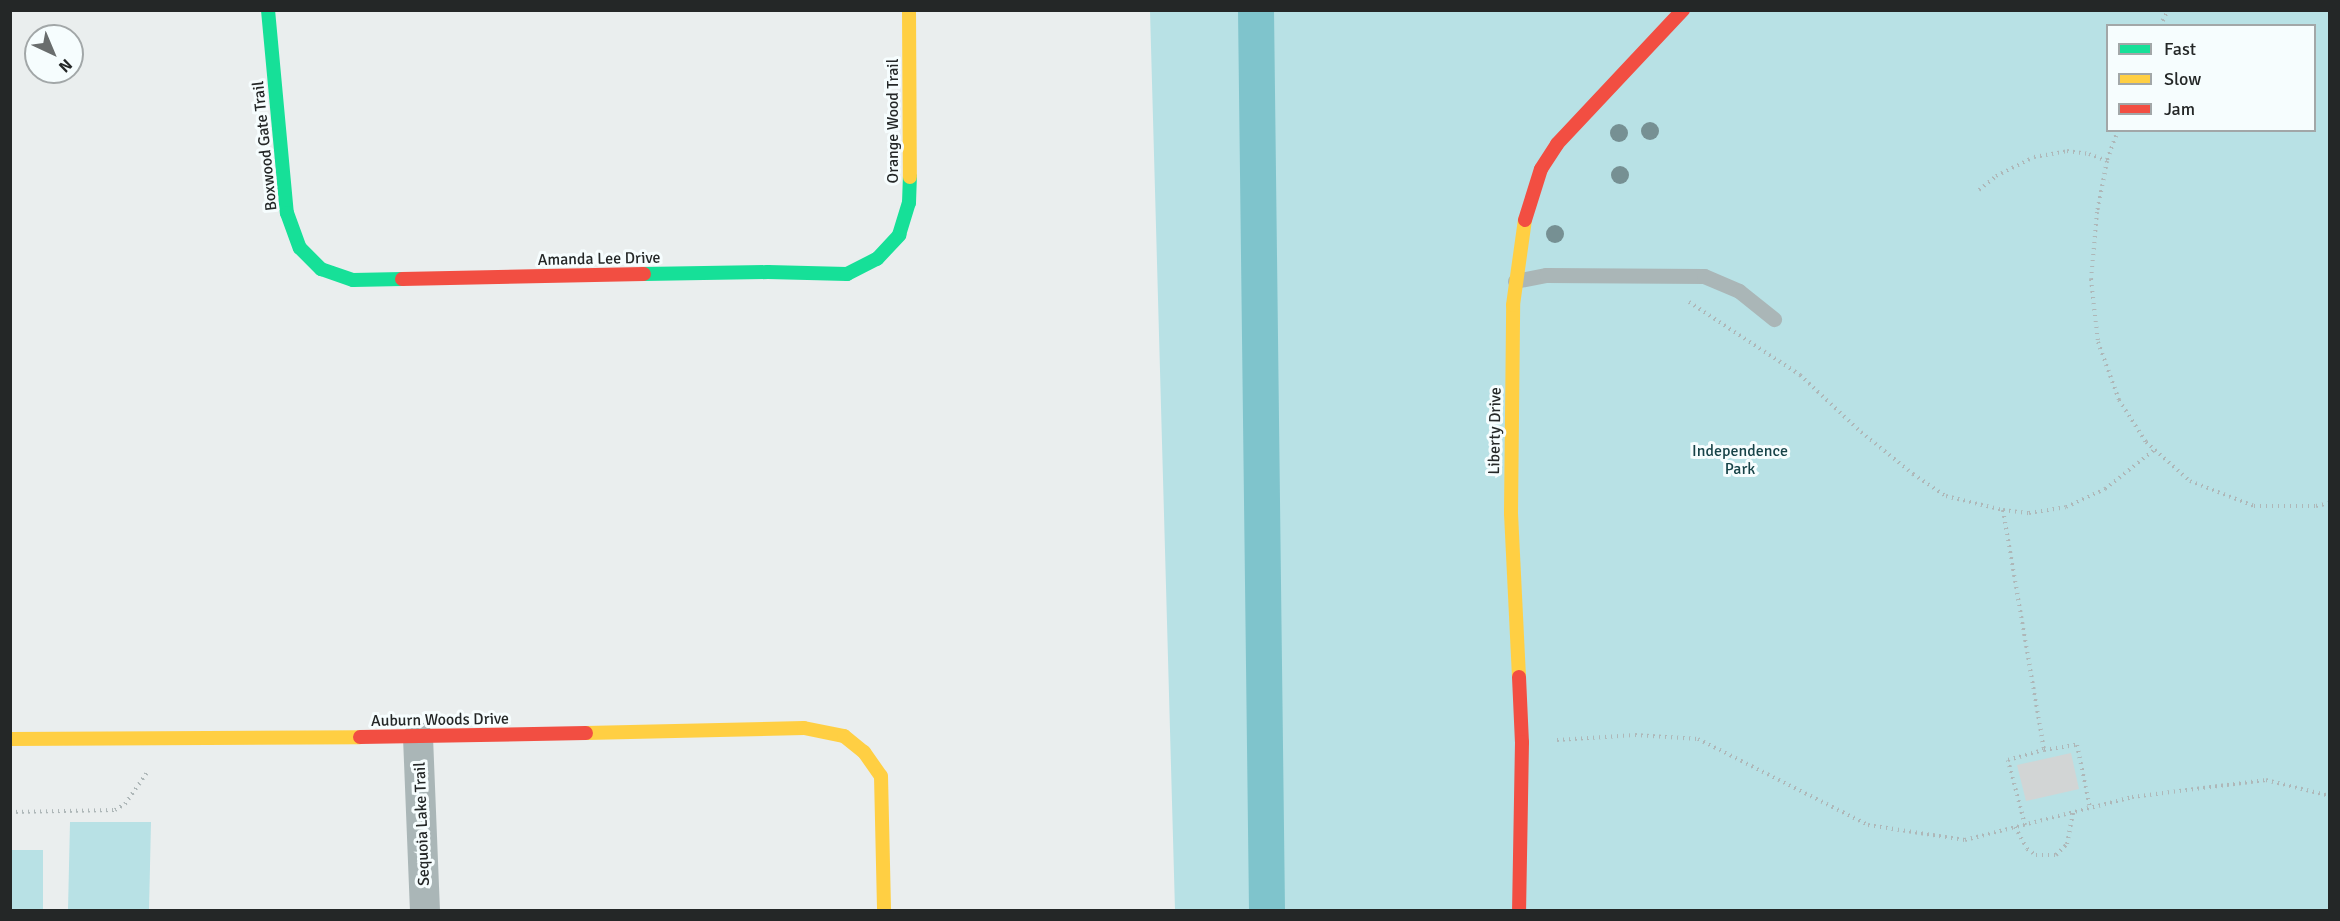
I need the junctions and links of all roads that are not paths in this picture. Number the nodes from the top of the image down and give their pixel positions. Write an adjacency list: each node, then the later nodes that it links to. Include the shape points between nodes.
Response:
1 (268, 10): 5 (street, Boxwood Gate Trail, via 287,213 300,248)
2 (909, 10): 4 (street, Orange Wood Trail, via 909,203 898,235)
3 (1683, 10): 6 (street, Liberty Drive, via 1581,116 1541,169 1523,225)
4 (877, 259): 5 (street, Amanda Lee Drive, via 847,274 353,280)
5 (321, 269)
6 (1515, 281): 7 (lane, via 1546,275 1704,276 1739,291); 12 (street, Liberty Drive, via 1511,513 1522,742)
7 (1774, 319)
8 (418, 737): 9 (street, Auburn Woods Drive); 10 (street, Sequoia Lake Trail); 11 (street, Auburn Woods Drive, via 804,728 844,736 864,752 881,776)
9 (10, 739)
10 (425, 910)
11 (884, 910)
12 (1519, 910)

